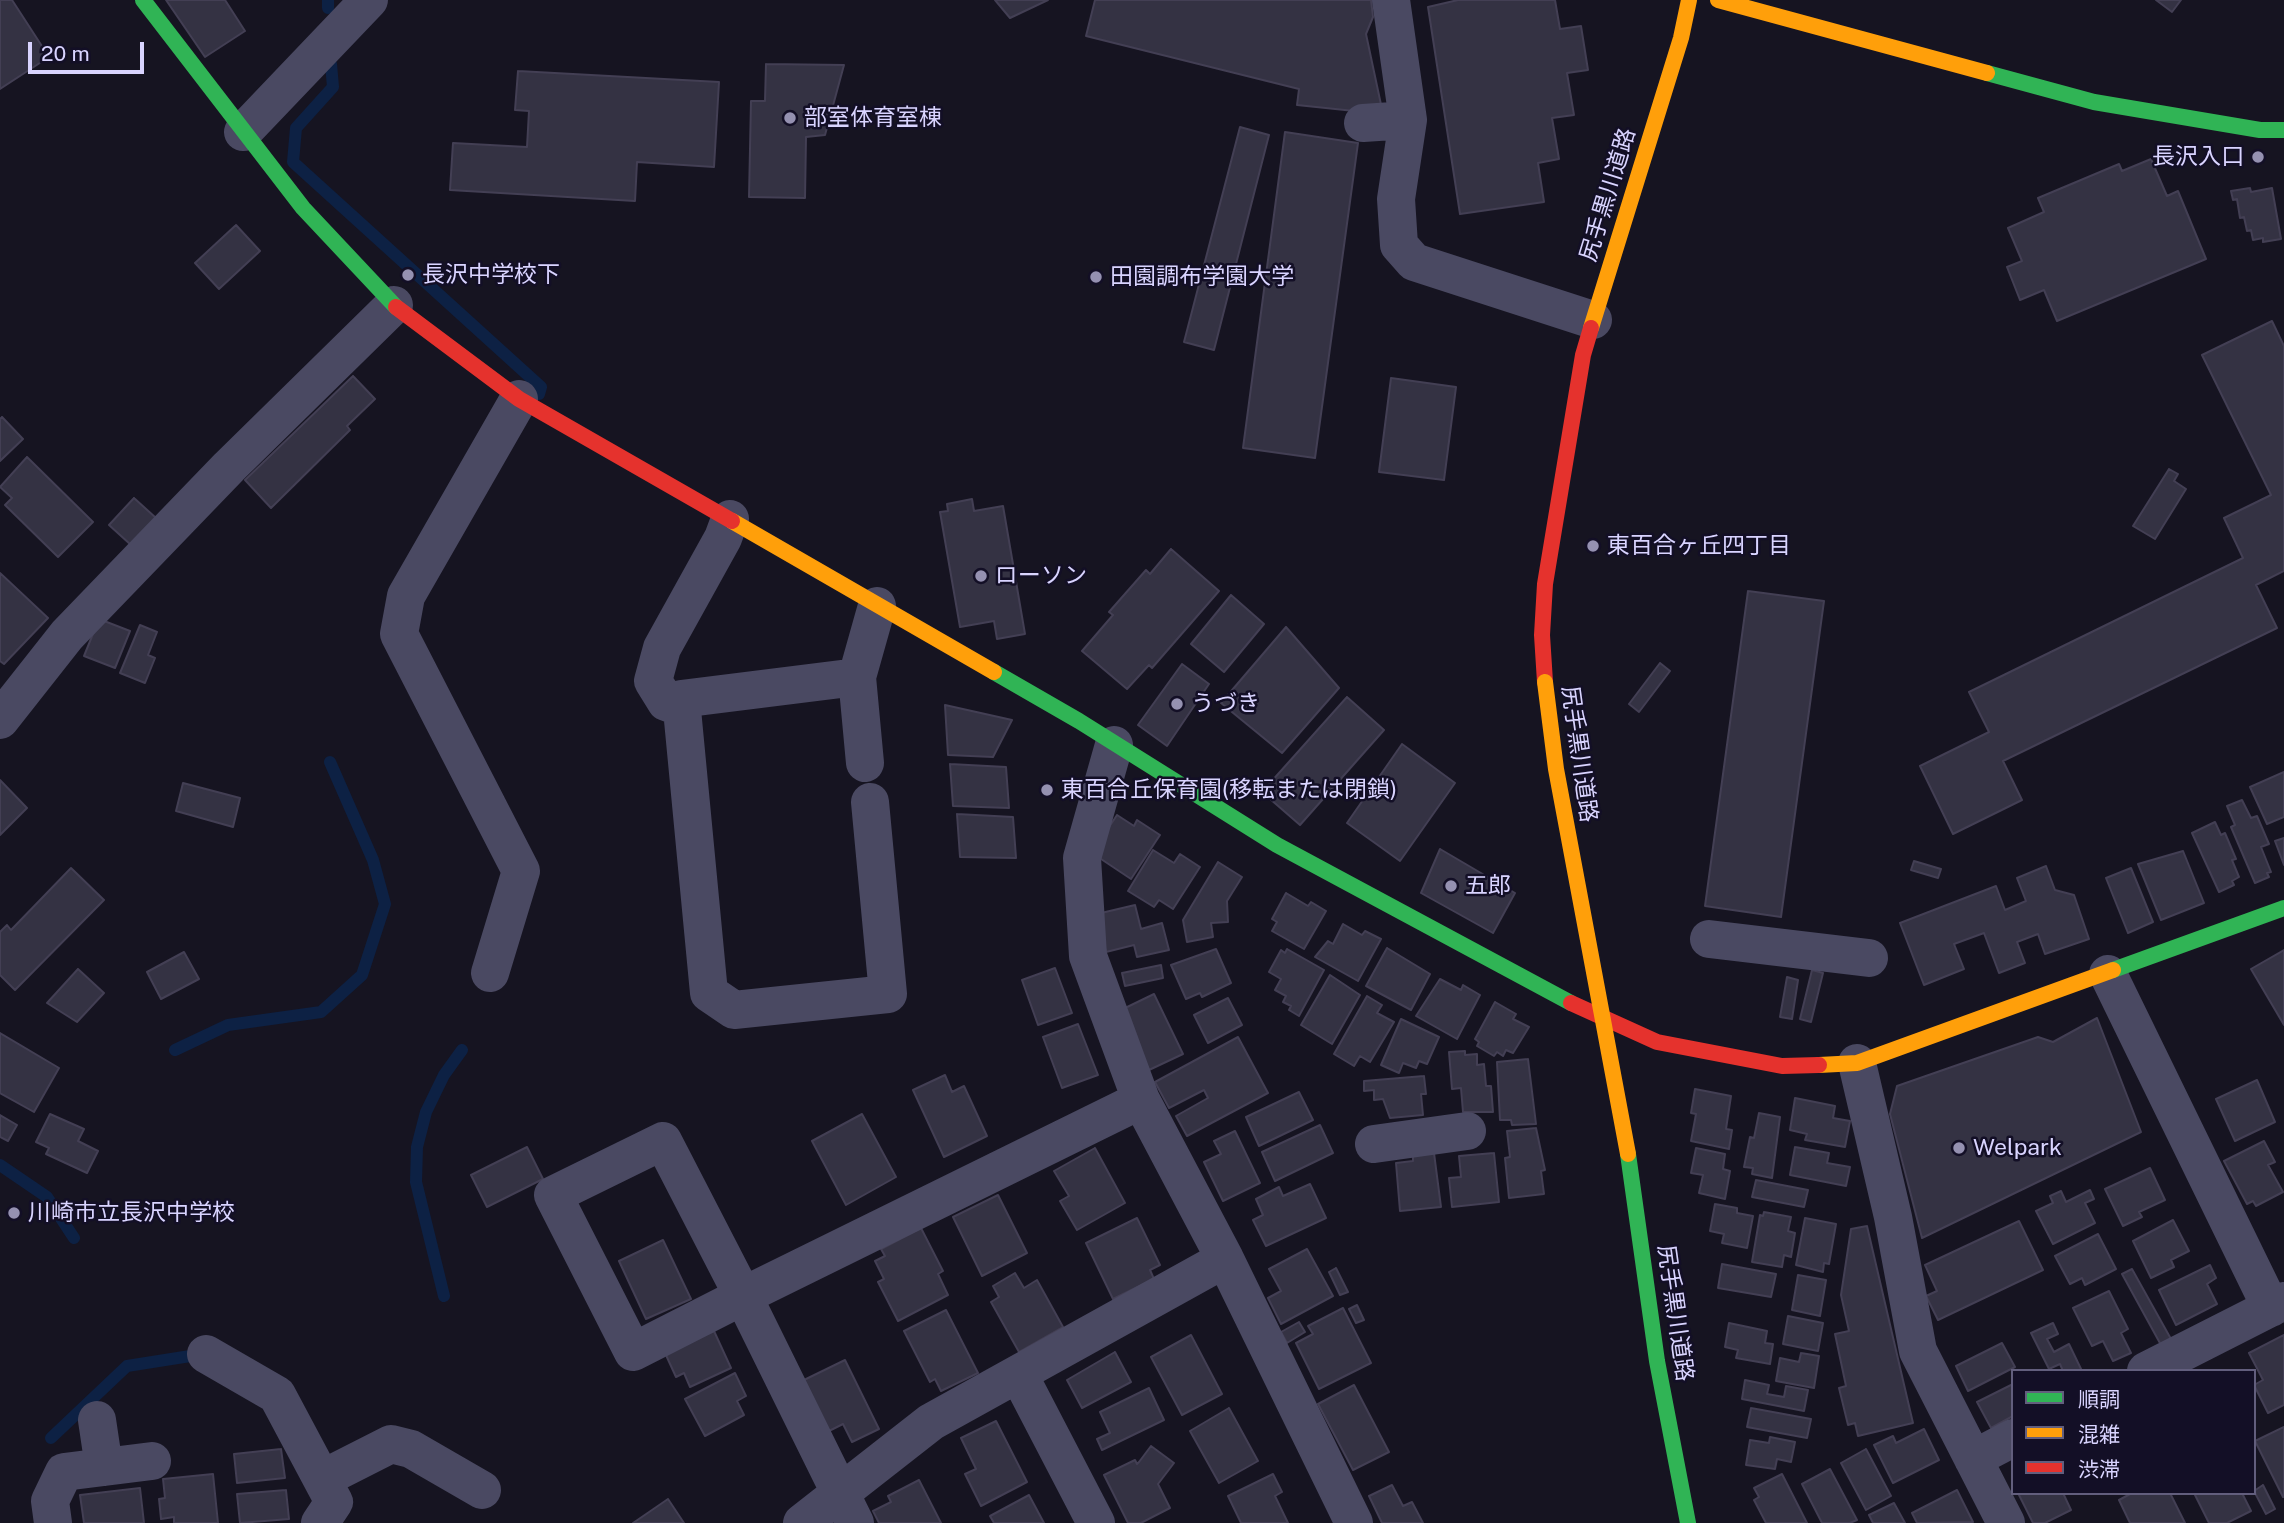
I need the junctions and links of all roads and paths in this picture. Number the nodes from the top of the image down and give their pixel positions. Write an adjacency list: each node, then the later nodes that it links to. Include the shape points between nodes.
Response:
1 (143, 0): 9 (street)
2 (369, 0): 9 (street)
3 (1391, 0): 6 (street)
4 (1689, 0): 11 (street, 尻手黒川道路)
5 (1718, 0): 8 (street, via 2094,102)
6 (1409, 120): 7 (street); 11 (street, via 1396,199 1399,245 1415,262)
7 (1363, 122)
8 (2284, 130)
9 (243, 132): 10 (street, via 303,208)
10 (394, 305): 12 (street); 17 (street, via 67,635)
11 (1593, 320): 49 (street, 尻手黒川道路, bridge, via 1583,355 1545,584 1545,682 1556,769 1628,1154 1657,1361)
12 (519, 399): 13 (street); 24 (street, via 406,596 399,634 521,871)
13 (730, 519): 14 (street); 16 (street, via 662,648 653,681 666,702)
14 (877, 606): 15 (street); 18 (street)
15 (857, 677): 16 (street, via 681,699); 19 (street)
16 (682, 708): 20 (street, via 685,888 709,993 734,1010 888,994)
17 (0, 720)
18 (1114, 745): 26 (street, via 1277,845 1548,993 1657,1042 1782,1066); 27 (street, via 1082,858 1088,956)
19 (865, 763)
20 (870, 802)
21 (2284, 908): 25 (street)
22 (1709, 939): 23 (street)
23 (1869, 958)
24 (490, 973)
25 (2108, 974): 26 (street); 32 (street)
26 (1857, 1063): 38 (street, via 1918,1351)
27 (1140, 1100): 30 (street); 31 (street)
28 (1467, 1131): 29 (street)
29 (1374, 1144)
30 (1225, 1259): 35 (street); 48 (street)
31 (743, 1296): 31 (street, via 633,1352 553,1195 663,1141); 43 (street)
32 (2277, 1305): 34 (street)
33 (206, 1354): 41 (street, via 277,1395)
34 (2150, 1369)
35 (1019, 1375): 43 (street, via 931,1422); 47 (street)
36 (97, 1420): 40 (street)
37 (2011, 1439): 38 (street)
38 (1973, 1458): 50 (street)
39 (152, 1461): 40 (street)
40 (104, 1467): 44 (street, via 64,1472 50,1501)
41 (322, 1479): 42 (street, via 391,1444 411,1449); 45 (street, via 334,1502)
42 (482, 1490)
43 (847, 1508): 46 (street)
44 (53, 1523)
45 (320, 1523)
46 (802, 1523)
47 (1096, 1523)
48 (1354, 1523)
49 (1688, 1523)
50 (2006, 1523)

